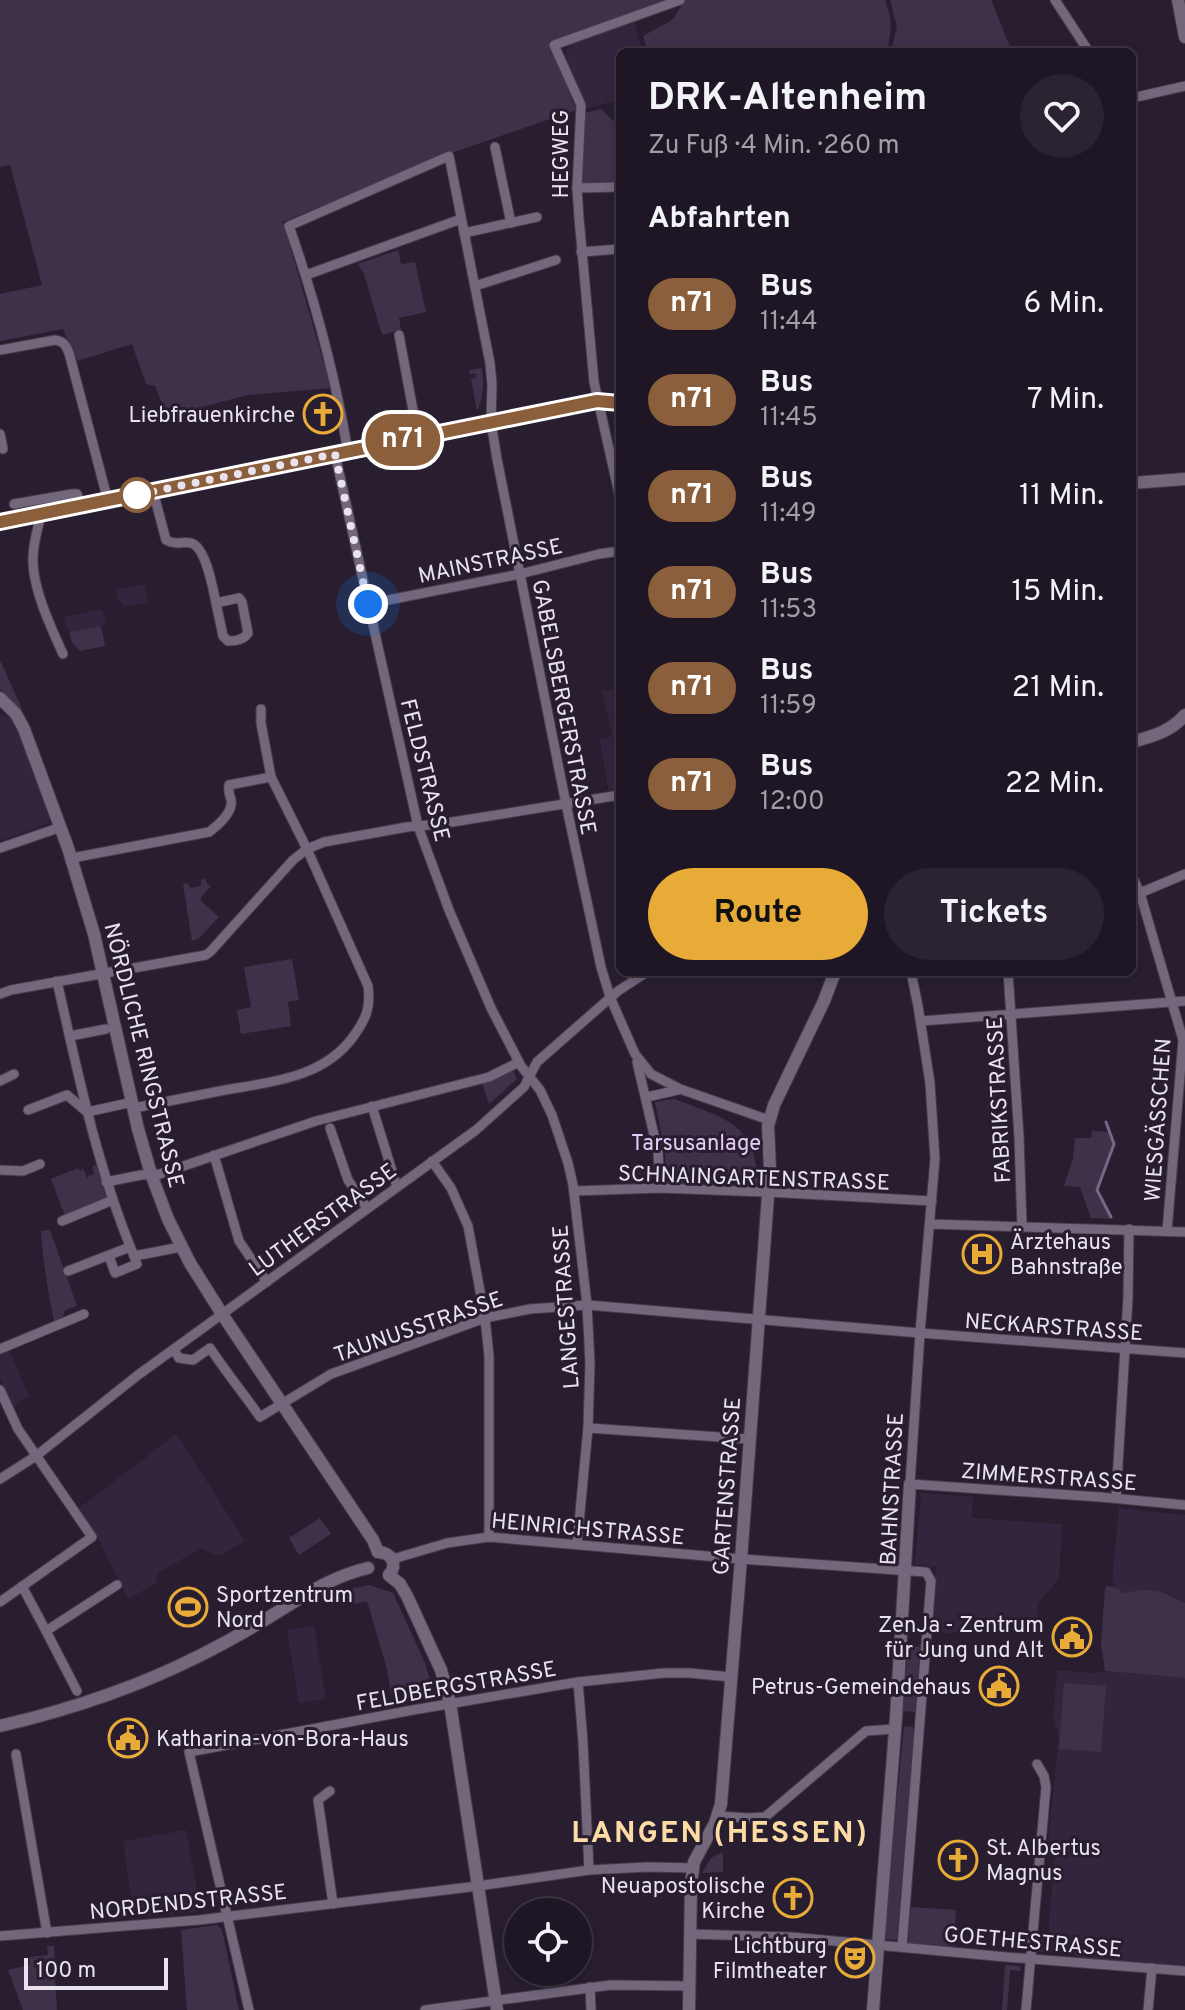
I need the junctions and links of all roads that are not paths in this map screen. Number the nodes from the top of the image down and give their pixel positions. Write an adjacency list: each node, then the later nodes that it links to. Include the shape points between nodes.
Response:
1 (680, 0): 10 (street, HEGWEG, via 554,45 581,105)
2 (1055, 0): 5 (street)
3 (1178, 0): 4 (street)
4 (1185, 37)
5 (1086, 48)
6 (1185, 86): 7 (street)
7 (1136, 97)
8 (495, 147): 13 (street)
9 (616, 187): 10 (street)
10 (577, 188): 17 (street, HEGWEG)
11 (537, 217): 13 (street)
12 (461, 219): 14 (street, GABELSBERGERSTRASSE, via 449,156); 15 (street, GABELSBERGERSTRASSE); 19 (street)
13 (511, 223): 15 (street)
14 (289, 226): 19 (street, FELDSTRASSE)
15 (464, 233): 20 (street, GABELSBERGERSTRASSE)
16 (616, 249): 17 (street)
17 (581, 252): 23 (street, HEGWEG)
18 (556, 260): 20 (street)
19 (306, 275): 29 (street, FELDSTRASSE, via 337,390)
20 (475, 286): 25 (street, GABELSBERGERSTRASSE, via 491,371)
21 (399, 335): 27 (street)
22 (0, 350): 34 (street, via 55,340 65,345)
23 (597, 401): 24 (street); 25 (street); 31 (street, HEGWEG)
24 (616, 403)
25 (491, 422): 27 (street); 40 (street, GABELSBERGERSTRASSE)
26 (0, 434): 28 (street)
27 (418, 437): 29 (street)
28 (3, 449)
29 (342, 453): 33 (street); 42 (street, FELDSTRASSE)
30 (1185, 479): 32 (street)
31 (616, 481)
32 (1136, 483)
33 (153, 491): 34 (street); 41 (street, via 166,540 199,548)
34 (108, 501): 36 (street)
35 (14, 504): 36 (street, via 77,494)
36 (82, 506): 37 (street)
37 (41, 514): 38 (street); 43 (street, via 34,569 45,614)
38 (0, 522)
39 (616, 552): 40 (street, MAINSTRASSE)
40 (520, 574): 42 (street, MAINSTRASSE); 50 (street, GABELSBERGERSTRASSE)
41 (216, 603): 41 (street, via 225,639 246,637 241,599)
42 (368, 604): 51 (street, FELDSTRASSE)
43 (63, 654)
44 (0, 700): 52 (street, NÖRDLICHE RINGSTRASSE, via 13,711 30,742)
45 (261, 709): 48 (street)
46 (1185, 715): 47 (street, via 1163,733)
47 (1136, 741)
48 (271, 777): 54 (street); 55 (street, via 229,785 232,805 209,832)
49 (616, 796): 50 (street)
50 (566, 804): 51 (street); 65 (street, GABELSBERGERSTRASSE)
51 (418, 826): 54 (street); 73 (street, FELDSTRASSE, via 449,910)
52 (61, 827): 53 (street); 55 (street, NÖRDLICHE RINGSTRASSE)
53 (0, 848)
54 (307, 849): 58 (street, via 206,955); 81 (street, via 368,986 370,1005 359,1029 340,1052 307,1072)
55 (72, 858): 58 (street, NÖRDLICHE RINGSTRASSE)
56 (1185, 874): 57 (street)
57 (1136, 893): 67 (street, WIESGÄSSCHEN)
58 (104, 973): 63 (street); 81 (street, NÖRDLICHE RINGSTRASSE)
59 (640, 976): 65 (street, LUTHERSTRASSE)
60 (833, 976): 85 (street, GARTENSTRASSE)
61 (912, 976): 69 (street, BAHNSTRASSE)
62 (1008, 976): 68 (street, FABRIKSTRASSE)
63 (57, 981): 64 (street); 71 (street)
64 (0, 994)
65 (610, 997): 72 (street, GABELSBERGERSTRASSE); 75 (street, LUTHERSTRASSE, via 537,1062)
66 (1185, 1001): 67 (street)
67 (1173, 1002): 68 (street); 104 (street, WIESGÄSSCHEN, via 1183,1045)
68 (1011, 1014): 69 (street); 102 (street, FABRIKSTRASSE)
69 (921, 1021): 98 (street, BAHNSTRASSE, via 934,1134)
70 (106, 1029): 71 (street)
71 (70, 1036): 77 (street)
72 (635, 1054): 78 (street, via 651,1074); 80 (street, GABELSBERGERSTRASSE)
73 (519, 1062): 75 (street, FELDSTRASSE); 82 (street, via 489,1077)
74 (14, 1074): 76 (street)
75 (530, 1076): 88 (street, LUTHERSTRASSE, via 489,1119); 95 (street, LANGESTRASSE, via 552,1115)
76 (0, 1081)
77 (81, 1087): 79 (street); 84 (street)
78 (680, 1089): 80 (street); 85 (street)
79 (67, 1095): 83 (street); 84 (street)
80 (647, 1097): 94 (street, GABELSBERGERSTRASSE)
81 (133, 1105): 84 (street); 91 (street, NÖRDLICHE RINGSTRASSE)
82 (372, 1106): 87 (street); 93 (street)
83 (28, 1110)
84 (87, 1112): 92 (street)
85 (769, 1120): 96 (street, GARTENSTRASSE)
86 (330, 1128): 99 (street, via 345,1174)
87 (214, 1155): 91 (street); 110 (street, via 245,1252)
88 (432, 1161): 93 (street, LUTHERSTRASSE); 114 (street, via 468,1226)
89 (40, 1164): 90 (street, via 23,1171)
90 (0, 1170)
91 (151, 1174): 92 (street); 106 (street, NÖRDLICHE RINGSTRASSE)
92 (106, 1182): 97 (street)
93 (397, 1187): 99 (street, LUTHERSTRASSE)
94 (660, 1188): 95 (street, SCHNAINGARTENSTRASSE); 96 (street, SCHNAINGARTENSTRASSE)
95 (574, 1191): 111 (street, LANGESTRASSE)
96 (767, 1192): 98 (street, SCHNAINGARTENSTRASSE); 115 (street, GARTENSTRASSE)
97 (113, 1200): 100 (street); 107 (street)
98 (932, 1201): 101 (street, BAHNSTRASSE)
99 (367, 1208): 110 (street, LUTHERSTRASSE)
100 (62, 1221)
101 (930, 1224): 102 (street); 116 (street, BAHNSTRASSE)
102 (1022, 1227): 103 (street)
103 (1129, 1229): 104 (street); 119 (street)
104 (1167, 1231): 105 (street)
105 (1185, 1232)
106 (181, 1247): 107 (street); 113 (street, NÖRDLICHE RINGSTRASSE)
107 (132, 1252): 108 (street); 108 (street, via 137,1264 115,1273)
108 (109, 1256): 109 (street)
109 (68, 1271)
110 (267, 1282): 113 (street, LUTHERSTRASSE)
111 (587, 1305): 114 (street, TAUNUSSTRASSE); 115 (street, TAUNUSSTRASSE); 124 (street, LANGESTRASSE)
112 (84, 1314): 117 (street)
113 (222, 1314): 118 (street, LUTHERSTRASSE); 122 (street, NÖRDLICHE RINGSTRASSE)
114 (485, 1318): 122 (street, TAUNUSSTRASSE, via 331,1374); 131 (street)
115 (758, 1319): 116 (street, TAUNUSSTRASSE); 125 (street, GARTENSTRASSE)
116 (920, 1333): 119 (street, NECKARSTRASSE); 128 (street, BAHNSTRASSE)
117 (0, 1349)
118 (174, 1350): 122 (street, via 179,1358 193,1360 210,1348 260,1417); 126 (street, LUTHERSTRASSE)
119 (1125, 1350): 120 (street, NECKARSTRASSE); 129 (street)
120 (1185, 1353)
121 (0, 1390): 123 (street)
122 (282, 1405): 133 (street, NÖRDLICHE RINGSTRASSE)
123 (3, 1408): 126 (street)
124 (588, 1428): 125 (street); 132 (street, LANGESTRASSE)
125 (749, 1439): 135 (street, GARTENSTRASSE)
126 (36, 1456): 127 (street, LUTHERSTRASSE); 141 (street, via 92,1537)
127 (0, 1479)
128 (910, 1484): 129 (street, ZIMMERSTRASSE); 137 (street, BAHNSTRASSE)
129 (1116, 1498): 130 (street, ZIMMERSTRASSE)
130 (1185, 1505)
131 (489, 1537): 132 (street, HEINRICHSTRASSE); 134 (street, HEINRICHSTRASSE)
132 (577, 1544): 135 (street, HEINRICHSTRASSE)
133 (378, 1552): 134 (street); 136 (street)
134 (393, 1559): 139 (street)
135 (741, 1559): 137 (street, HEINRICHSTRASSE); 144 (street, GARTENSTRASSE)
136 (368, 1568): 139 (street, via 379,1578); 148 (street, via 328,1582 175,1667 103,1696)
137 (906, 1571): 138 (street, HEINRICHSTRASSE); 149 (street, BAHNSTRASSE)
138 (926, 1572): 163 (street, BAHNSTRASSE, via 931,1581)
139 (389, 1575): 147 (street, via 416,1614)
140 (117, 1585): 143 (street)
141 (22, 1586): 142 (street); 143 (street)
142 (0, 1602)
143 (46, 1631): 146 (street)
144 (731, 1677): 145 (street, FELDBERGSTRASSE, via 664,1673); 153 (street, GARTENSTRASSE)
145 (578, 1682): 147 (street, FELDBERGSTRASSE); 155 (street)
146 (77, 1691)
147 (450, 1703): 156 (street); 158 (street, FELDBERGSTRASSE, via 189,1752)
148 (0, 1726)
149 (895, 1729): 153 (street, via 866,1731 759,1819); 162 (street, BAHNSTRASSE)
150 (16, 1754): 159 (street)
151 (1037, 1764): 164 (street, via 1046,1787)
152 (330, 1791): 157 (street, via 318,1800)
153 (718, 1816): 154 (street, GARTENSTRASSE)
154 (693, 1868): 155 (street, NORDENDSTRASSE); 160 (street, GARTENSTRASSE)
155 (589, 1870): 156 (street, NORDENDSTRASSE)
156 (478, 1886): 157 (street, NORDENDSTRASSE); 169 (street)
157 (333, 1904): 158 (street, NORDENDSTRASSE)
158 (227, 1916): 159 (street, NORDENDSTRASSE); 170 (street)
159 (47, 1933): 161 (street, NORDENDSTRASSE)
160 (690, 1934): 162 (street, GOETHESTRASSE); 167 (street, GARTENSTRASSE)
161 (0, 1936)
162 (878, 1945): 163 (street, GOETHESTRASSE); 174 (street, BAHNSTRASSE)
163 (902, 1947): 164 (street, GOETHESTRASSE)
164 (1030, 1959): 165 (street, GOETHESTRASSE); 175 (street)
165 (1152, 1968): 166 (street, GOETHESTRASSE); 176 (street)
166 (1185, 1971)
167 (690, 1986): 168 (street); 173 (street, GARTENSTRASSE)
168 (590, 1987): 169 (street); 172 (street)
169 (496, 2006): 171 (street)
170 (249, 2010)
171 (425, 2010)
172 (591, 2010)
173 (689, 2010)
174 (873, 2010)
175 (1026, 2010)
176 (1148, 2010)

